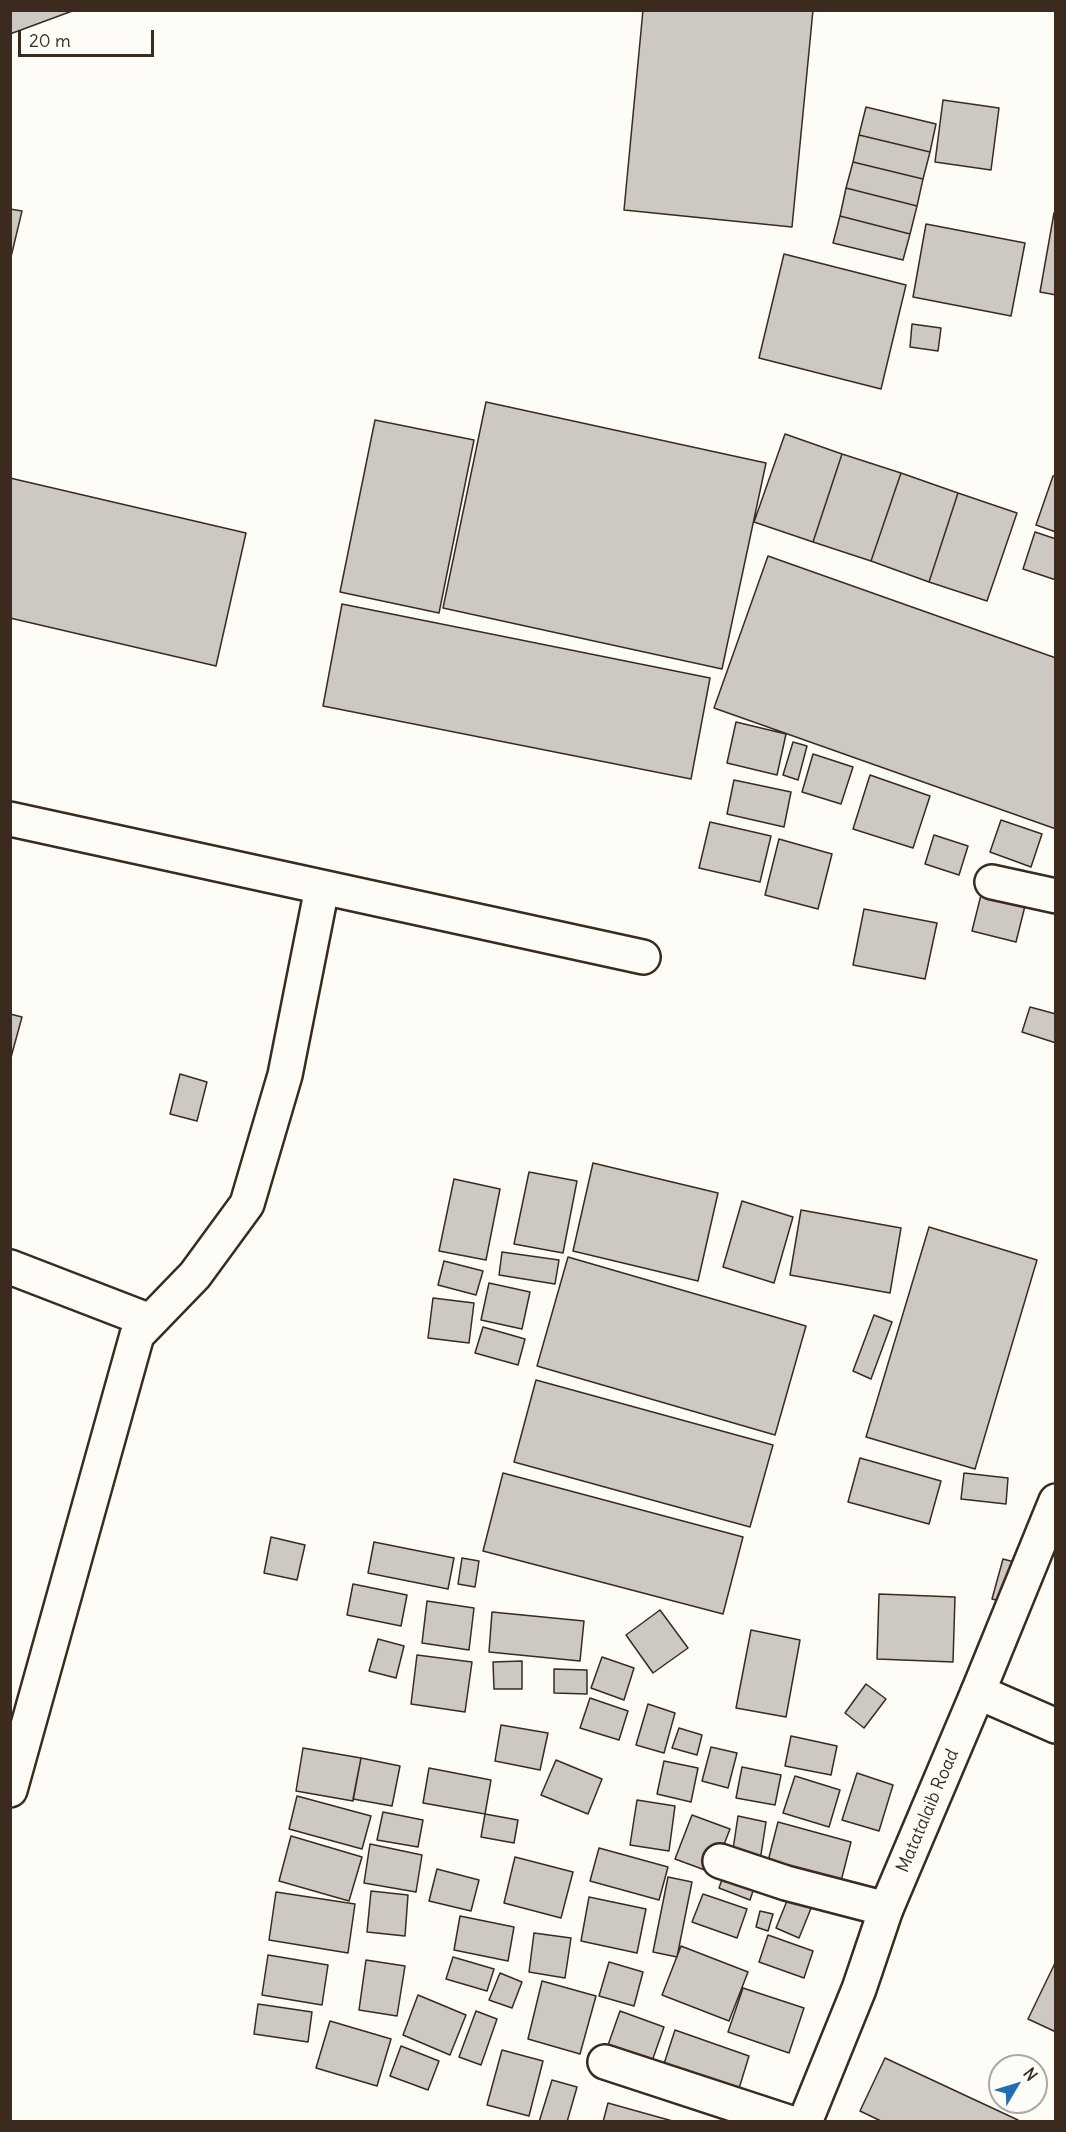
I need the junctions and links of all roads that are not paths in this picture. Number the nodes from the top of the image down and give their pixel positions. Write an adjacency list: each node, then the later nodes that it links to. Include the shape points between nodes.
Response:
1 (10, 819): 3 (street)
2 (992, 882): 4 (street)
3 (322, 888): 5 (street); 7 (street, via 285,1075 247,1204 195,1275)
4 (1056, 896)
5 (643, 957)
6 (10, 1267): 7 (street)
7 (150, 1321): 11 (street, via 137,1335)
8 (1056, 1501): 9 (street, Matatalaib Road)
9 (978, 1692): 10 (street); 13 (street, Matatalaib Road)
10 (1056, 1725)
11 (10, 1790)
12 (720, 1861): 13 (street)
13 (886, 1909): 16 (street, Matatalaib Road, via 859,1989)
14 (605, 2062): 15 (street)
15 (788, 2121)
16 (805, 2121)

